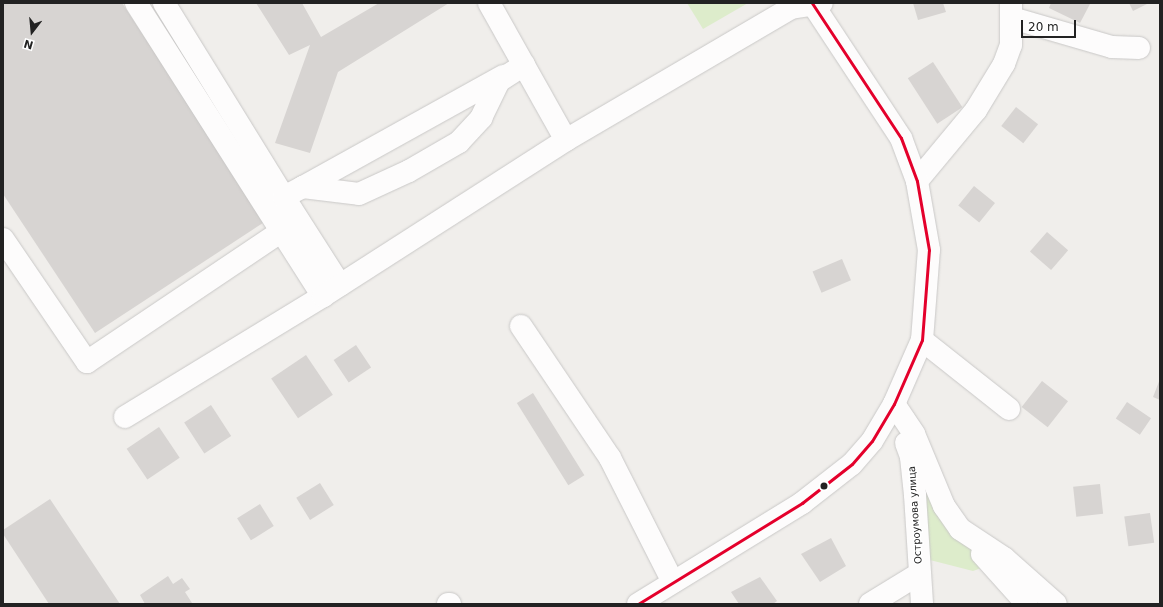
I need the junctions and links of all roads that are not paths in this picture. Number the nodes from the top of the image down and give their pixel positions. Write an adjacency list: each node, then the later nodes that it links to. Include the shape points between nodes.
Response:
1 (136, 3): 13 (street)
2 (164, 3): 12 (street)
3 (489, 3): 7 (street)
4 (816, 4): 9 (street, via 791,8); 10 (street, via 901,138)
5 (1011, 11): 6 (street, via 1112,47); 10 (street, via 1011,45 994,83 976,110)
6 (1139, 48)
7 (524, 65): 8 (street); 9 (street)
8 (504, 75): 11 (street); 11 (street, via 481,118 459,142 409,171 359,194)
9 (566, 140): 15 (street)
10 (917, 181): 17 (street, via 929,250)
11 (303, 187): 12 (street)
12 (284, 197): 15 (street)
13 (282, 231): 14 (street, via 86,362); 15 (street)
14 (3, 240)
15 (331, 290): 20 (street)
16 (521, 326): 23 (street, via 610,458)
17 (922, 340): 18 (street); 19 (street)
18 (894, 404): 21 (street, Остроумова улица, via 914,434 944,506); 22 (street, Остроумова улица, via 911,457); 23 (street, via 872,441 852,464 802,503)
19 (1009, 409)
20 (125, 417)
21 (960, 529): 27 (street); 28 (street, Остроумова улица, via 1004,558)
22 (919, 574): 25 (street); 26 (street, Остроумова улица)
23 (673, 582): 24 (street)
24 (638, 604)
25 (870, 604)
26 (922, 604)
27 (1027, 604)
28 (1056, 604)

